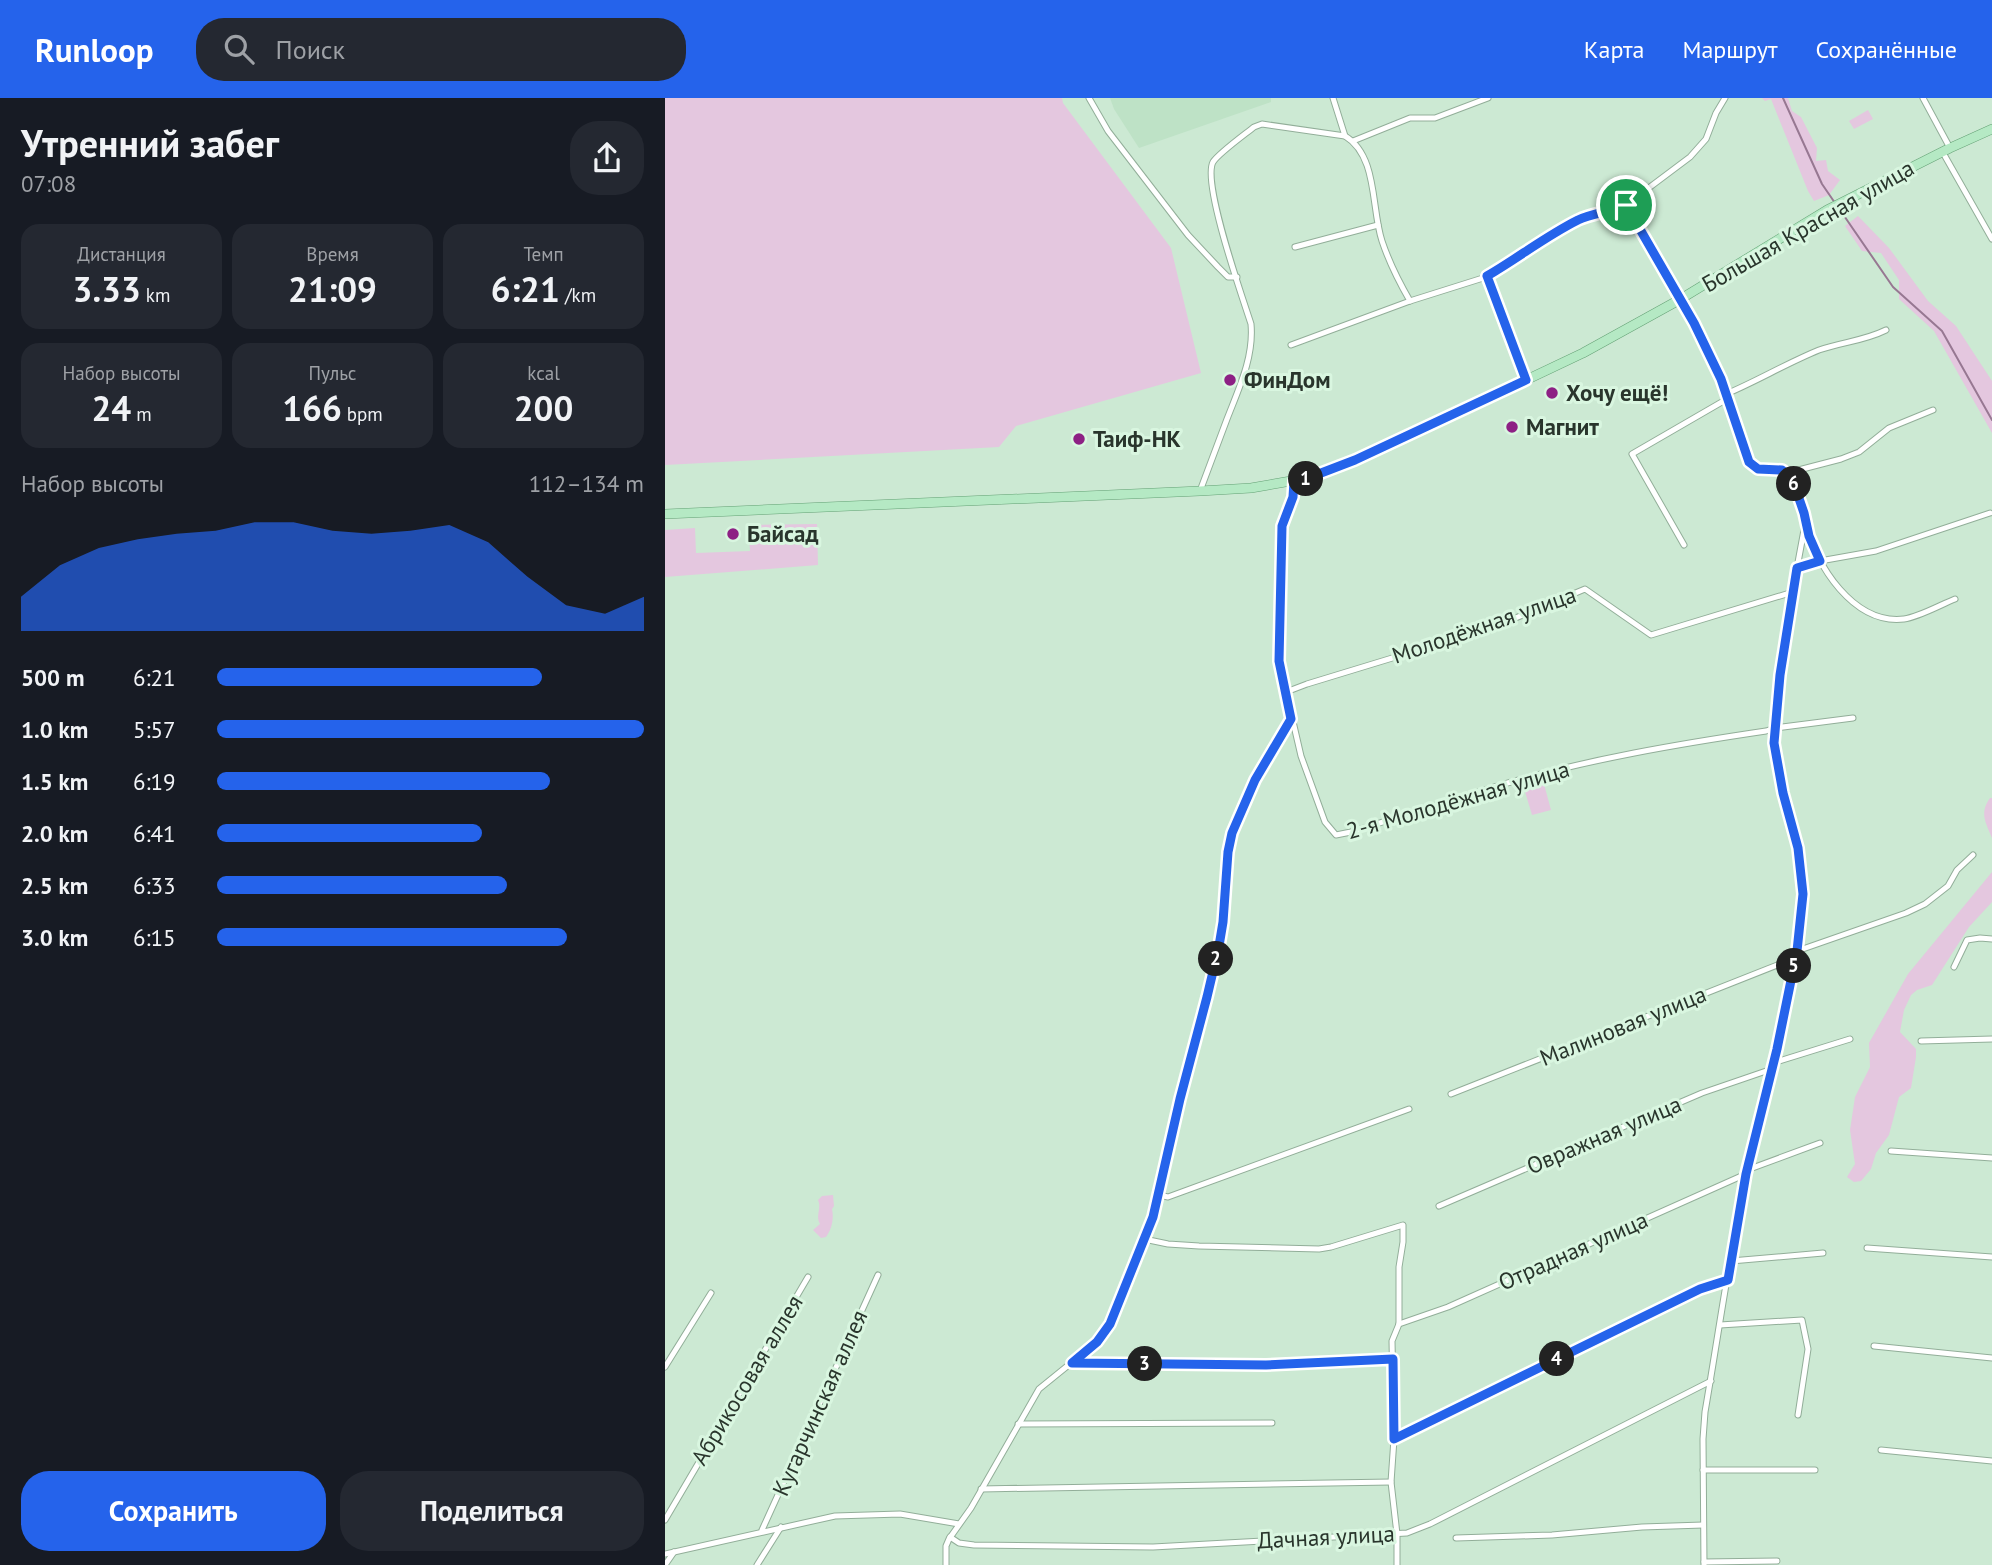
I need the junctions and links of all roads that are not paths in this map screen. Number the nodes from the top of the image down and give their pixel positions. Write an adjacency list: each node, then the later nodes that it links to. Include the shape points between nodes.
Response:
1 (1089, 98): 15 (street, via 1108,131 1188,235 1229,277)
2 (1333, 98): 7 (street)
3 (1488, 98): 8 (street, via 1435,118 1410,118)
4 (1725, 98): 10 (street, via 1706,139 1690,157)
5 (1923, 98): 9 (street)
6 (1992, 130): 9 (main road, Большая Красная улица)
7 (1345, 136): 8 (street); 15 (street, via 1262,124 1214,160 1210,170 1214,205)
8 (1353, 141): 11 (street, via 1369,171)
9 (1946, 149): 12 (street); 16 (main road, Большая Красная улица, via 1828,210)
10 (1626, 205): 14 (street, via 1578,220); 16 (street)
11 (1378, 225): 13 (street); 17 (street, via 1392,268)
12 (1992, 239)
13 (1295, 247)
14 (1487, 276): 17 (street); 20 (street)
15 (1237, 277): 25 (street, via 1251,324 1251,352)
16 (1679, 300): 20 (main road, Большая Красная улица); 21 (street)
17 (1410, 301): 19 (street)
18 (1887, 330): 21 (street, via 1821,349)
19 (1291, 345)
20 (1526, 380): 24 (main road, Большая Красная улица, via 1355,460)
21 (1726, 396): 23 (street, via 1749,462 1758,469); 29 (street, via 1632,454)
22 (1933, 410): 23 (street, via 1889,428 1859,452)
23 (1787, 473): 26 (street)
24 (1294, 481): 25 (main road, Большая Красная улица); 34 (street, 2-я Молодёжная улица, via 1282,526 1279,661)
25 (1200, 491): 28 (main road, Большая Красная улица)
26 (1804, 513): 30 (street); 31 (street)
27 (1990, 513): 30 (street, via 1876,551)
28 (665, 514)
29 (1684, 545)
30 (1820, 561): 31 (street); 33 (street, via 1851,600 1883,617 1906,619)
31 (1797, 568): 32 (street)
32 (1793, 592): 34 (street, Молодёжная улица, via 1651,635 1585,589 1494,627); 37 (street)
33 (1955, 599)
34 (1286, 692): 36 (street, 2-я Молодёжная улица)
35 (1853, 718): 37 (street, 2-я Молодёжная улица)
36 (1291, 719): 37 (street, 2-я Молодёжная улица, via 1312,789 1325,822 1336,835 1595,761); 52 (street, via 1255,780 1232,833 1219,946)
37 (1775, 728): 40 (street, via 1776,759 1798,848 1803,894)
38 (1973, 855): 40 (street, Малиновая улица, via 1948,886 1925,904)
39 (1992, 939): 41 (street, via 1967,940)
40 (1796, 954): 45 (street); 46 (street, Малиновая улица)
41 (1954, 967)
42 (1850, 1039): 45 (street, Овражная улица)
43 (1992, 1039): 44 (street)
44 (1921, 1041)
45 (1773, 1066): 51 (street); 53 (street, Овражная улица)
46 (1451, 1094)
47 (1409, 1109): 52 (street, via 1168,1197)
48 (1820, 1143): 51 (street, Отрадная улица)
49 (1892, 1150): 50 (street)
50 (1992, 1158)
51 (1746, 1172): 58 (street); 63 (street, Отрадная улица, via 1448,1307)
52 (1159, 1195): 54 (street)
53 (1439, 1206)
54 (1144, 1239): 63 (street, via 1199,1247 1318,1249 1403,1225); 68 (street, via 1110,1324)
55 (1867, 1248): 57 (street)
56 (1823, 1253): 58 (street)
57 (1992, 1257)
58 (1731, 1261): 61 (street)
59 (878, 1275): 85 (street, Кугарчинская аллея)
60 (808, 1277): 81 (street, Абрикосовая аллея)
61 (1728, 1280): 64 (street); 74 (street, via 1700,1289)
62 (711, 1293): 69 (street)
63 (1399, 1324): 67 (street, via 1392,1341)
64 (1720, 1325): 70 (street); 71 (street, via 1802,1320 1808,1349)
65 (1874, 1346): 66 (street)
66 (1992, 1357)
67 (1393, 1359): 68 (street, via 1266,1365); 74 (street)
68 (1072, 1363): 73 (street, via 1039,1389)
69 (665, 1367)
70 (1711, 1381): 77 (street); 86 (street, Дачная улица, via 1430,1524)
71 (1798, 1415)
72 (1272, 1423): 73 (street)
73 (1018, 1424): 80 (street)
74 (1394, 1439): 79 (street)
75 (1881, 1450): 76 (street)
76 (1992, 1461)
77 (1703, 1470): 78 (street); 83 (street)
78 (1815, 1470)
79 (1391, 1482): 80 (street); 86 (street)
80 (981, 1489): 82 (street)
81 (665, 1520)
82 (959, 1524): 84 (street, via 901,1514 835,1516); 87 (street)
83 (1703, 1525): 88 (street); 93 (street)
84 (781, 1527): 85 (street); 94 (street)
85 (761, 1531): 89 (street)
86 (1397, 1534): 87 (street, Дачная улица, via 1153,1546 974,1545); 96 (street)
87 (950, 1536): 95 (street)
88 (1457, 1538)
89 (674, 1552): 90 (street); 92 (street)
90 (665, 1554)
91 (1777, 1560): 93 (street)
92 (665, 1564)
93 (1704, 1564)
94 (757, 1565)
95 (946, 1565)
96 (1397, 1565)

